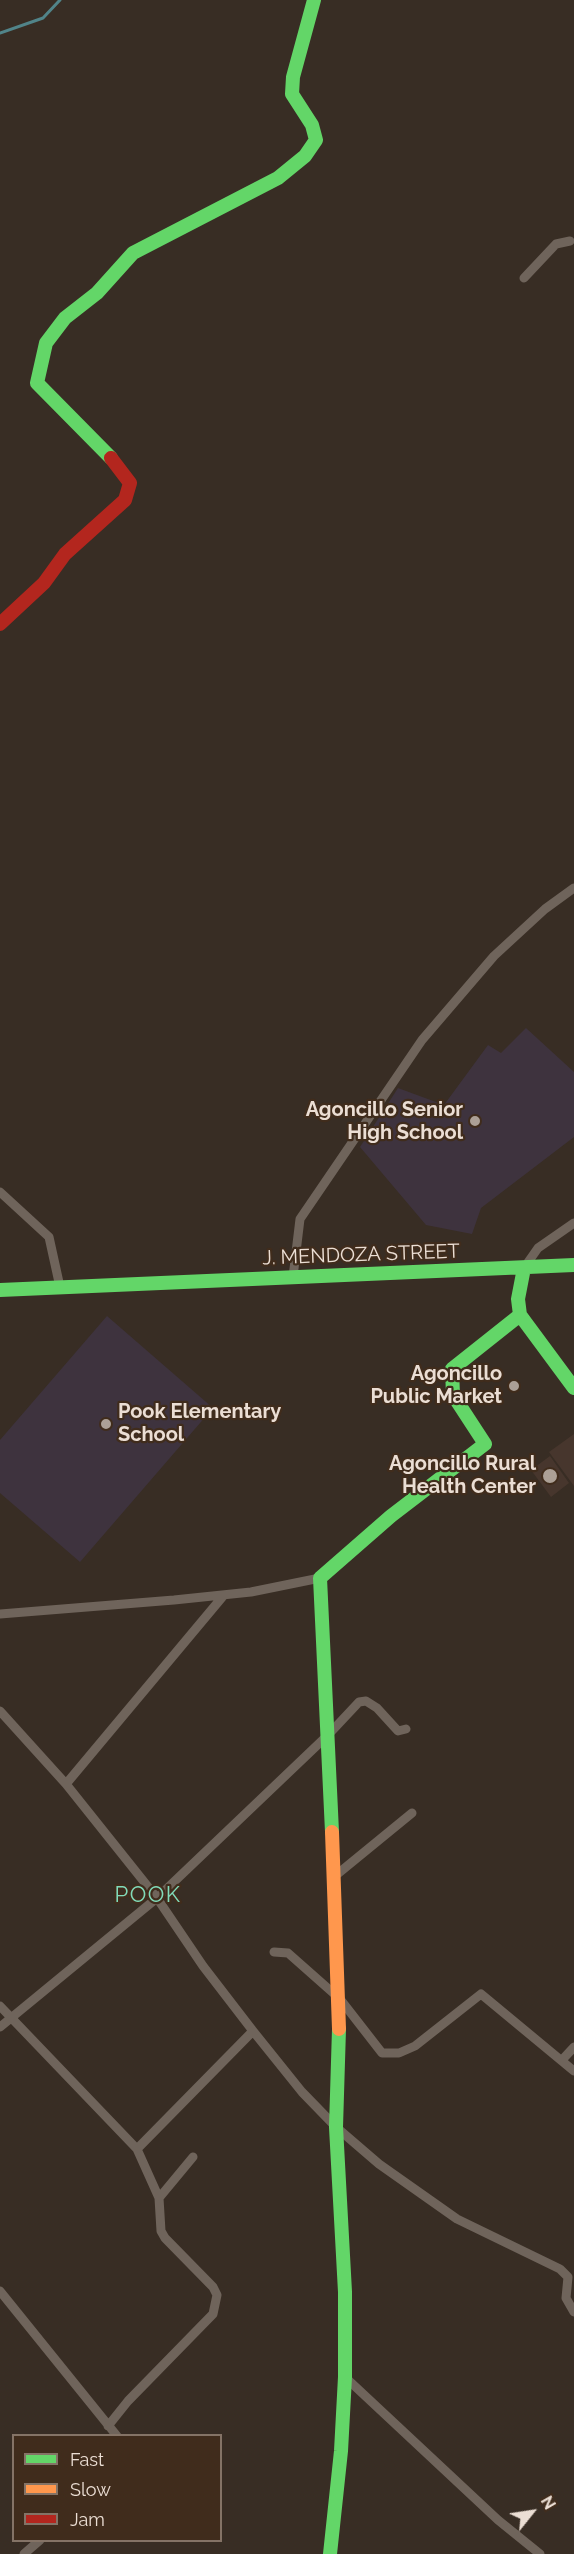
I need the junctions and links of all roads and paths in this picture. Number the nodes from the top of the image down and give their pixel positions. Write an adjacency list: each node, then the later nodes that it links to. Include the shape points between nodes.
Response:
1 (314, 0): 4 (street, via 292,94 312,125 316,140 305,156 278,178 133,254 97,293 64,318 46,343 37,383 119,466 130,483 125,500 65,554 44,583)
2 (573, 241): 3 (street, via 556,244)
3 (524, 278)
4 (0, 624)
5 (574, 888): 10 (street, via 494,956 422,1040 300,1219)
6 (0, 1192): 11 (street, via 49,1237)
7 (574, 1223): 9 (street, via 538,1248)
8 (574, 1265): 9 (street, J. MENDOZA STREET)
9 (524, 1268): 10 (street, J. MENDOZA STREET); 13 (street, via 518,1299)
10 (293, 1277): 11 (street, J. MENDOZA STREET)
11 (60, 1287): 12 (street, J. MENDOZA STREET)
12 (0, 1290)
13 (520, 1315): 14 (street); 15 (street, via 452,1369 453,1395 485,1444 391,1516)
14 (574, 1388)
15 (320, 1578): 16 (street); 20 (street)
16 (224, 1595): 17 (street); 21 (street)
17 (0, 1614)
18 (0, 1711): 21 (street)
19 (406, 1729): 20 (street, via 398,1731 366,1701 359,1702)
20 (329, 1734): 23 (street); 24 (street)
21 (66, 1784): 24 (street)
22 (412, 1813): 23 (street)
23 (335, 1876): 26 (street)
24 (157, 1898): 28 (street); 30 (street)
25 (273, 1952): 26 (street, via 288,1953)
26 (340, 1999): 32 (street, via 382,2053 399,2053 415,2046 481,1994); 34 (street)
27 (0, 2006): 28 (street)
28 (12, 2017): 29 (street); 35 (street)
29 (0, 2026)
30 (253, 2031): 34 (street); 35 (street)
31 (574, 2047): 32 (street)
32 (562, 2060): 33 (street)
33 (574, 2071)
34 (336, 2127): 39 (street, via 379,2164 457,2219 560,2269 568,2277 566,2298); 40 (street, via 345,2292)
35 (137, 2149): 37 (street)
36 (193, 2157): 37 (street)
37 (159, 2198): 41 (street, via 161,2231 213,2287 216,2301 213,2313)
38 (0, 2291): 41 (street)
39 (574, 2313)
40 (345, 2377): 45 (street); 46 (street, via 498,2520)
41 (108, 2426): 42 (street)
42 (115, 2434)
43 (39, 2542): 44 (street)
44 (24, 2554)
45 (330, 2554)
46 (540, 2554)

